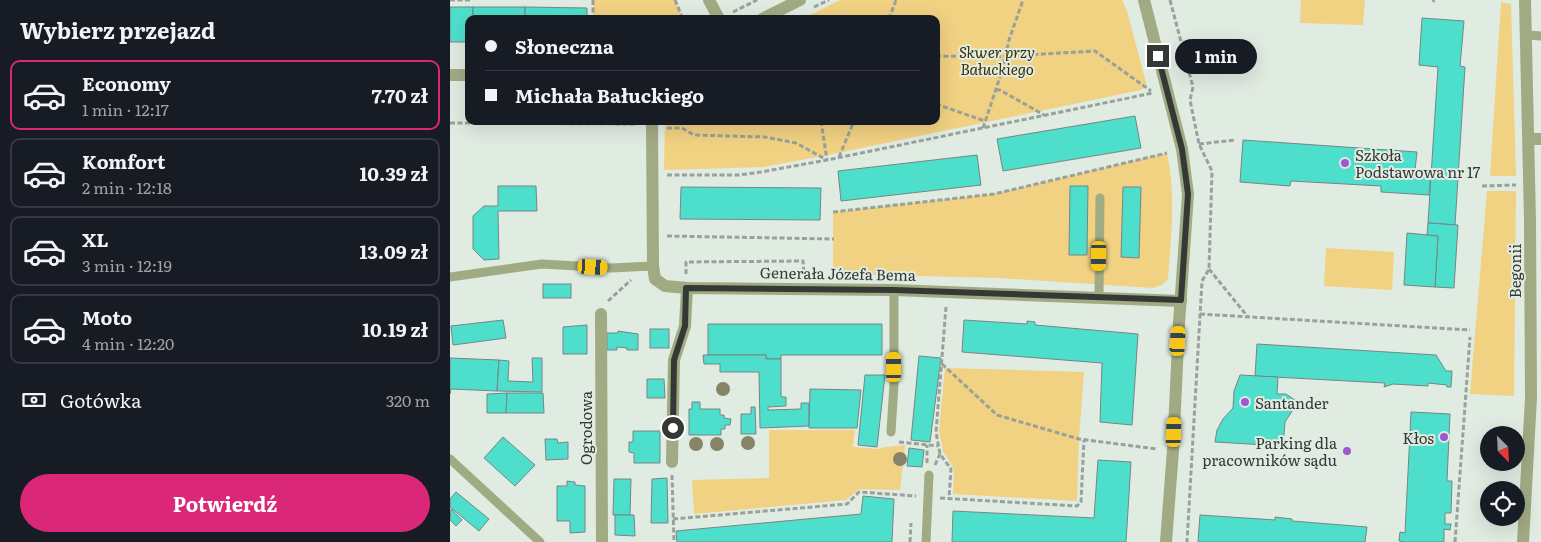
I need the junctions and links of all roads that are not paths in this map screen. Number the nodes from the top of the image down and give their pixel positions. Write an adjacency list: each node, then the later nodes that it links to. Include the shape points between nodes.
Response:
1 (709, 0): 5 (street)
2 (800, 0): 6 (street)
3 (1144, 0): 19 (street, via 1182,149 1188,194)
4 (1525, 0): 7 (street, Begonii)
5 (717, 15)
6 (770, 15)
7 (1526, 35): 8 (lane); 12 (street, Begonii)
8 (1541, 36)
9 (450, 75): 10 (street)
10 (465, 75)
11 (656, 125): 14 (street, Generała Józefa Bema)
12 (1535, 139): 29 (street, Begonii, via 1529,185 1531,398)
13 (1100, 198): 18 (lane)
14 (652, 266): 15 (lane, via 611,268 542,264); 16 (street, Generała Józefa Bema, via 655,279 665,286)
15 (450, 277)
16 (686, 288): 17 (street, Generała Józefa Bema); 23 (street, via 685,326 674,360)
17 (894, 290): 18 (street, Generała Józefa Bema); 21 (lane)
18 (1099, 296): 19 (street, Generała Józefa Bema)
19 (1181, 300): 28 (street)
20 (601, 314): 26 (street, Ogrodowa)
21 (891, 432)
22 (450, 460): 25 (lane)
23 (672, 462)
24 (929, 476): 27 (lane)
25 (540, 542)
26 (602, 542)
27 (926, 542)
28 (1166, 542)
29 (1523, 542)

